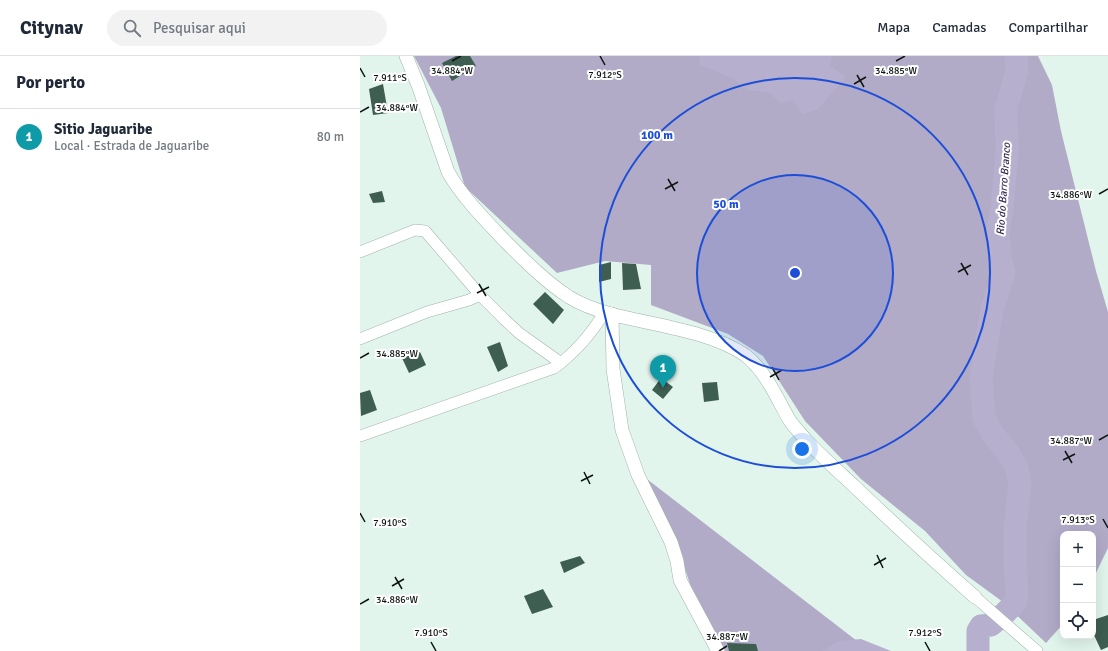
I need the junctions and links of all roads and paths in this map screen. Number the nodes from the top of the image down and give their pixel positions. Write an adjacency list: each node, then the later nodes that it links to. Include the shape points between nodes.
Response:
1 (406, 56): 4 (street, via 448,172 459,191 539,273 568,296)
2 (360, 252): 3 (street, via 415,230 425,231)
3 (480, 295): 5 (street, via 427,312); 6 (street, via 519,333)
4 (608, 314): 6 (street, via 586,340); 8 (street, via 708,338 746,356 763,374 792,423 808,442); 9 (street, via 622,430 638,475 671,542 680,580)
5 (360, 339)
6 (561, 363): 7 (street, via 532,376)
7 (360, 436)
8 (976, 597): 10 (street)
9 (718, 651)
10 (1037, 651)

